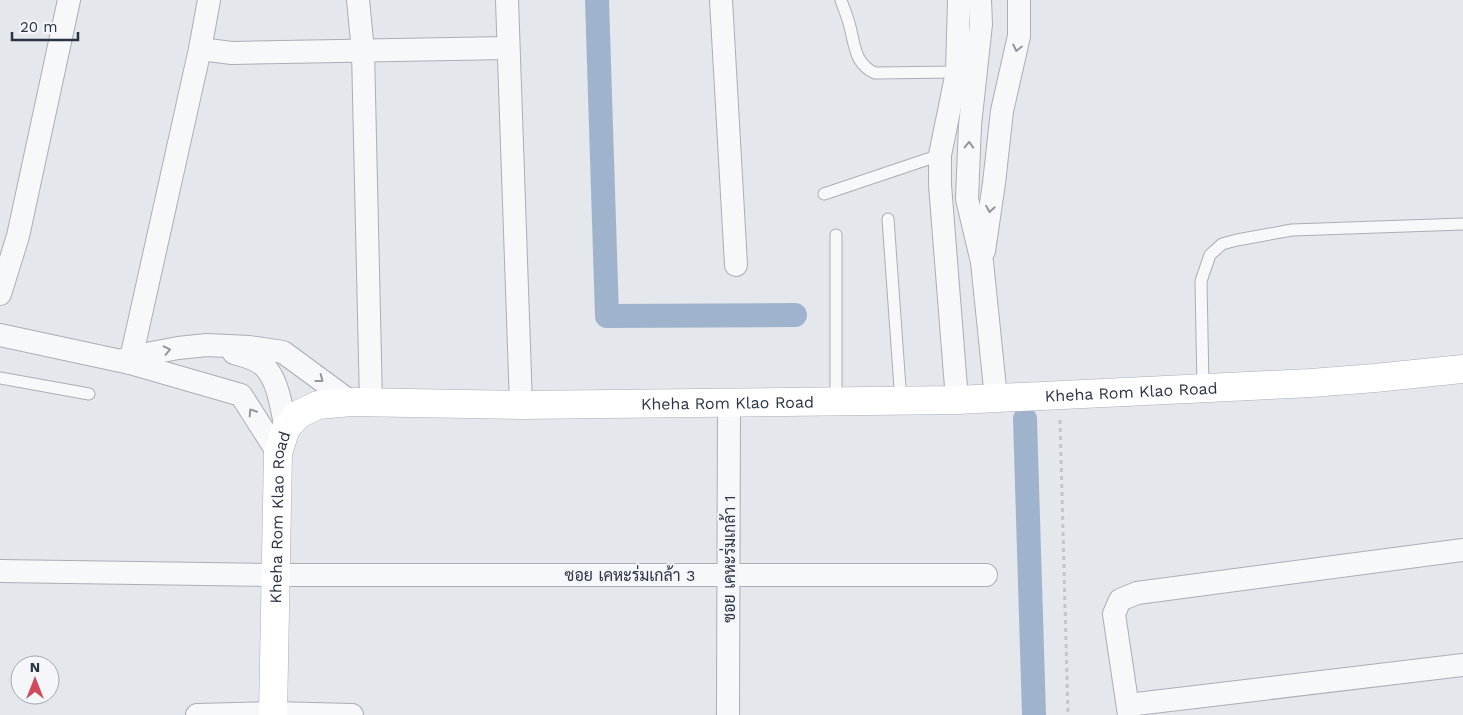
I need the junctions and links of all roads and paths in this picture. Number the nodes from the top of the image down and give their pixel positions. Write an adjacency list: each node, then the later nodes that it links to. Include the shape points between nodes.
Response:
1 (69, 0): 21 (street, via 18,236)
2 (209, 0): 11 (street)
3 (358, 0): 12 (street)
4 (507, 0): 10 (street)
5 (721, 0): 20 (street)
6 (841, 0): 13 (lane, via 854,49 865,69 875,73)
7 (959, 0): 13 (street)
8 (980, 0): 19 (street, one-way to 8, via 967,199 970,125 981,24)
9 (1019, 0): 19 (street, one-way to 19, via 1020,36 1002,111)
10 (508, 48): 12 (street); 36 (street)
11 (200, 49): 12 (street, via 232,54); 24 (street)
12 (363, 50): 34 (street)
13 (957, 72): 14 (street)
14 (940, 155): 15 (lane); 31 (street)
15 (824, 194)
16 (888, 219): 33 (lane)
17 (1463, 224): 27 (lane, via 1292,230 1222,244 1210,255 1201,281)
18 (836, 235): 32 (lane)
19 (982, 262): 30 (street)
20 (736, 265)
21 (0, 294)
22 (0, 335): 24 (street)
23 (207, 345): 24 (street, one-way to 23); 34 (street, one-way to 34, via 249,346 283,352); 37 (street, via 252,358 264,366 277,392)
24 (127, 360): 37 (street, one-way to 24, via 242,395)
25 (1463, 369): 27 (street, Kheha Rom Klao Road, via 1374,378)
26 (0, 378): 28 (lane)
27 (1203, 387): 29 (street, Kheha Rom Klao Road)
28 (90, 394)
29 (1061, 394): 30 (street, Kheha Rom Klao Road); 49 (path, via 1059,437)
30 (996, 398): 31 (street, Kheha Rom Klao Road)
31 (957, 400): 33 (street, Kheha Rom Klao Road)
32 (836, 401): 33 (street, Kheha Rom Klao Road); 35 (street, Kheha Rom Klao Road)
33 (901, 402)
34 (361, 403): 36 (street, Kheha Rom Klao Road); 37 (street, Kheha Rom Klao Road, via 318,405 299,414)
35 (730, 403): 36 (street, Kheha Rom Klao Road); 41 (street, ซอย เคหะร่มเกล้า 1)
36 (521, 405)
37 (282, 440): 40 (street, Kheha Rom Klao Road)
38 (1463, 550): 44 (street, via 1137,593 1120,600 1114,614)
39 (0, 571): 40 (street, ซอย เคหะร่มเกล้า 3)
40 (275, 575): 41 (street, ซอย เคหะร่มเกล้า 3); 45 (street, Kheha Rom Klao Road)
41 (729, 575): 42 (street, ซอย เคหะร่มเกล้า 3); 48 (street, ซอย เคหะร่มเกล้า 1)
42 (986, 575)
43 (1463, 665): 44 (street)
44 (1128, 710)
45 (274, 714): 46 (street); 47 (street)
46 (196, 715)
47 (352, 715)
48 (728, 715)
49 (1068, 715)

